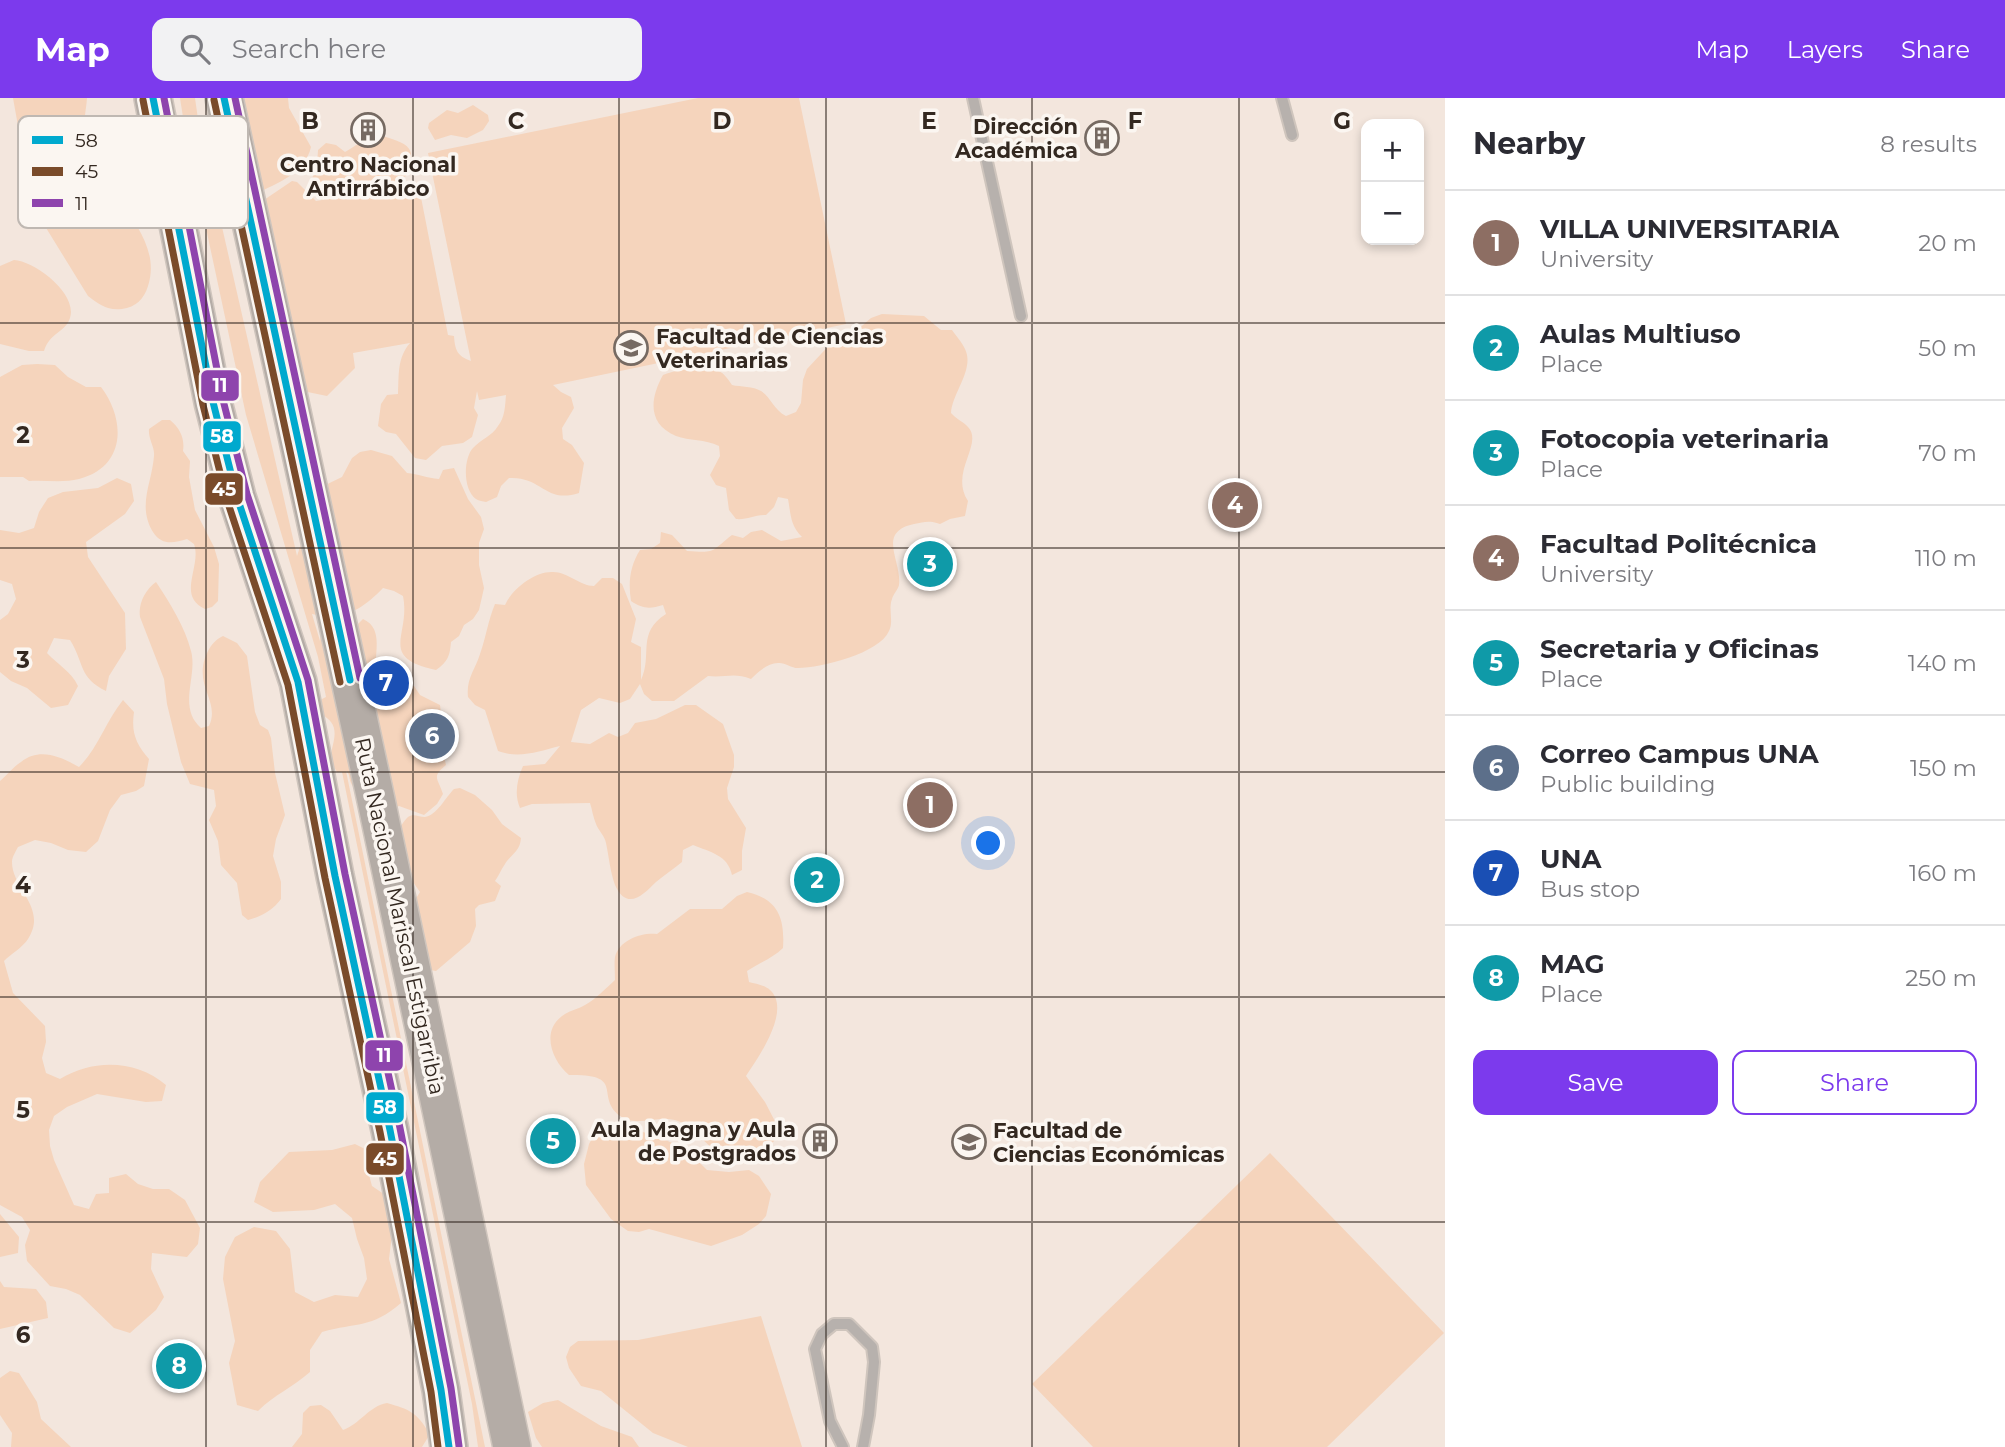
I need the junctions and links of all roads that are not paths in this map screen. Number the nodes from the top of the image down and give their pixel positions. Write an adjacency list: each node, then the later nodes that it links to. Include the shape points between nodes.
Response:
1 (153, 98): 5 (highway)
2 (224, 98): 6 (highway, Ruta Nacional Mariscal Estigarribia)
3 (974, 98): 10 (lane)
4 (1282, 98): 7 (lane)
5 (157, 116)
6 (228, 116)
7 (1292, 135)
8 (248, 209): 12 (highway, Ruta Nacional Mariscal Estigarribia)
9 (179, 228): 11 (highway, via 237,497 298,682 390,1130)
10 (1021, 316)
11 (449, 1447)
12 (512, 1447)
13 (843, 1447): 14 (lane, via 830,1421 815,1349 822,1334 834,1324 849,1324 872,1347 874,1376)
14 (863, 1447)

